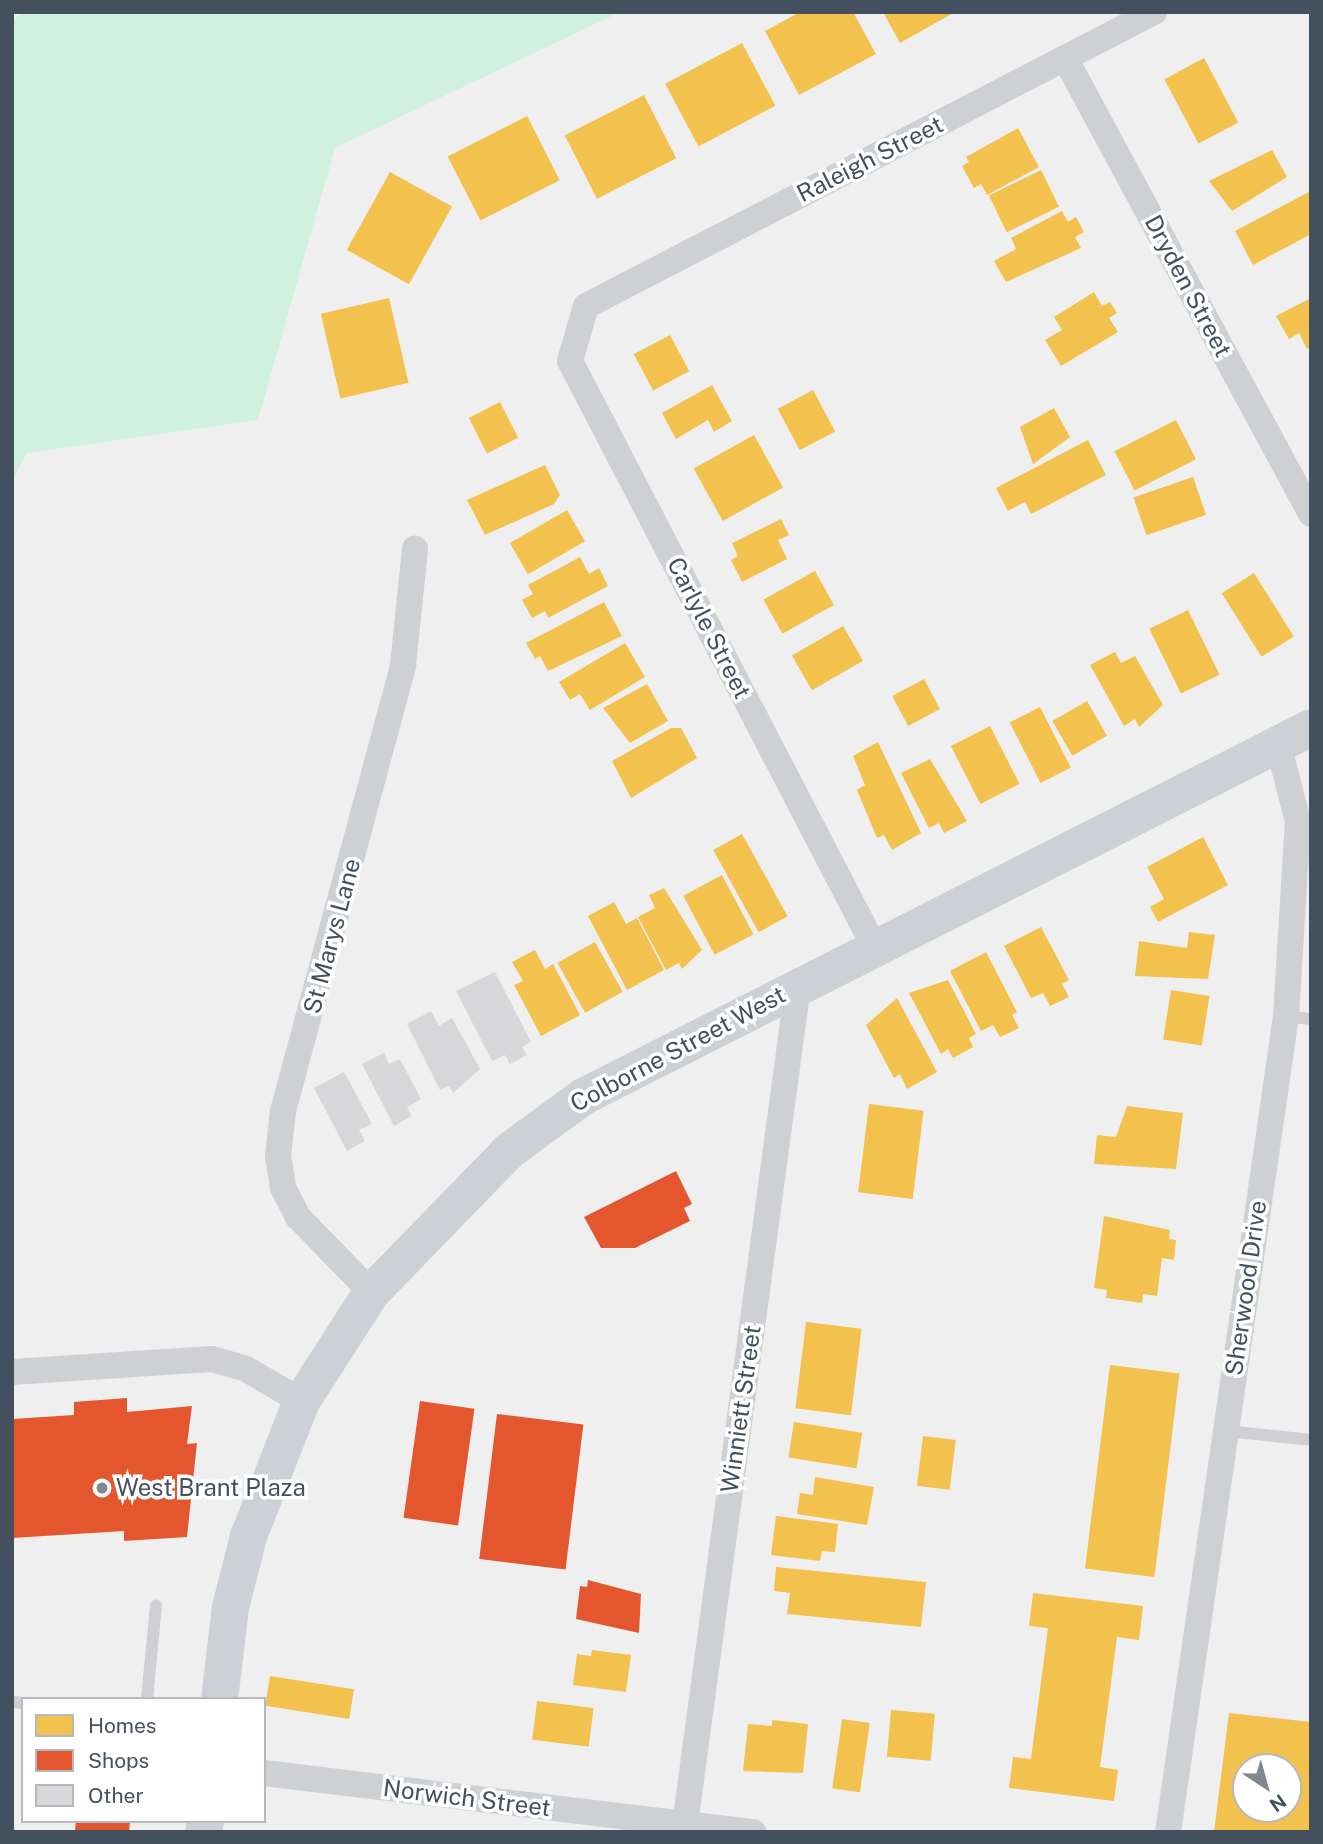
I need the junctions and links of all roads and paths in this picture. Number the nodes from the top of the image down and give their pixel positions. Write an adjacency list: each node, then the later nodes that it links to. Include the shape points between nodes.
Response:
1 (1154, 12): 2 (street, Raleigh Street)
2 (1065, 58): 3 (street, Raleigh Street); 4 (street, Dryden Street)
3 (586, 306): 8 (street, Carlyle Street, via 570,360)
4 (1311, 514)
5 (415, 549): 11 (street, St Marys Lane, via 403,665 284,1111 278,1156 283,1187 298,1217)
6 (1311, 727): 7 (main road, Colborne Street West)
7 (1278, 745): 8 (main road, Colborne Street West); 10 (street, Sherwood Drive, via 1298,821)
8 (874, 946): 9 (main road, Colborne Street West)
9 (797, 986): 11 (main road, Colborne Street West, via 583,1096 509,1150); 20 (street, Winniett Street)
10 (1298, 1017): 14 (street, Sherwood Drive)
11 (371, 1292): 13 (main road, Colborne Street West)
12 (12, 1372): 13 (street, via 212,1359 246,1369)
13 (301, 1401): 18 (main road, Colborne Street West, via 248,1536 230,1607)
14 (1226, 1432): 15 (lane); 22 (street, Sherwood Drive)
15 (1311, 1440)
16 (156, 1605): 17 (lane)
17 (147, 1697)
18 (219, 1697)
19 (266, 1773): 20 (street, Norwich Street)
20 (684, 1828): 21 (street, Norwich Street)
21 (753, 1832)
22 (1168, 1832)

